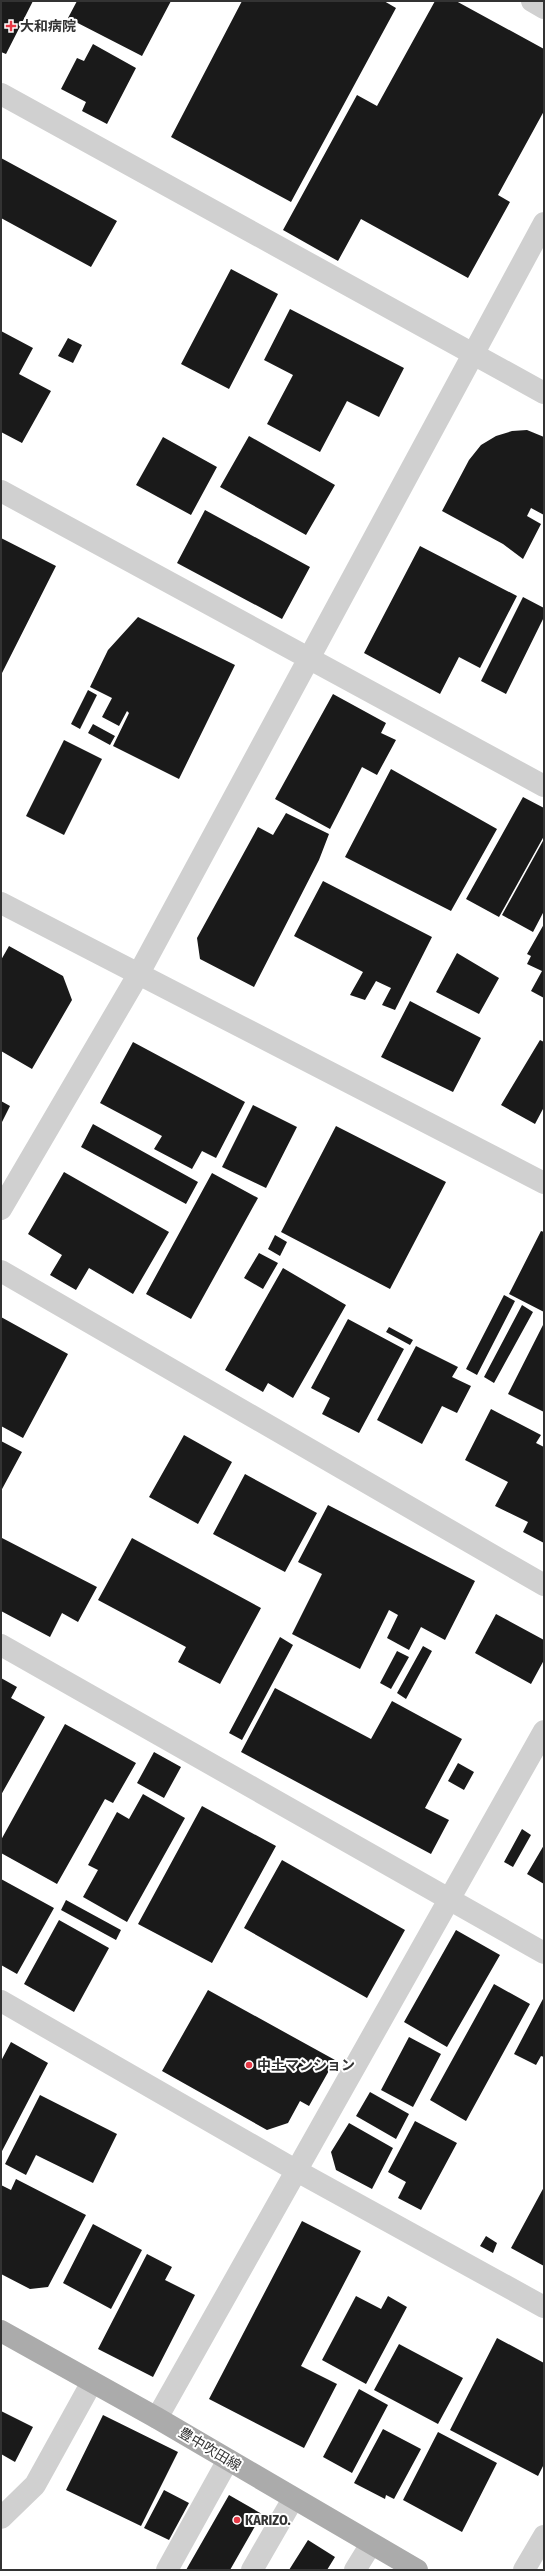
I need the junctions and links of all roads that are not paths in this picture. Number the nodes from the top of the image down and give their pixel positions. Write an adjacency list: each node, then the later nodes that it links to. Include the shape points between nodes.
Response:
1 (532, 1): 2 (street)
2 (544, 8)
3 (1, 94): 5 (street)
4 (544, 223): 5 (street)
5 (474, 355): 6 (street); 8 (street)
6 (544, 393)
7 (1, 491): 8 (street)
8 (309, 658): 9 (street); 11 (street)
9 (544, 786)
10 (1, 903): 11 (street)
11 (138, 974): 12 (street); 13 (street)
12 (544, 1183)
13 (1, 1209)
14 (1, 1271): 15 (street)
15 (544, 1585)
16 (1, 1645): 18 (street)
17 (544, 1731): 18 (street)
18 (448, 1898): 19 (street); 21 (street)
19 (544, 1953)
20 (1, 2001): 21 (street)
21 (297, 2171): 22 (street); 25 (street)
22 (544, 2307)
23 (1, 2331): 24 (main road, 豊中吹田線)
24 (92, 2382): 25 (main road, 豊中吹田線); 28 (street, via 35,2485)
25 (157, 2418): 26 (main road, 豊中吹田線)
26 (228, 2460): 27 (main road, 豊中吹田線); 31 (street)
27 (293, 2499): 30 (main road, 豊中吹田線); 32 (street)
28 (1, 2518)
29 (544, 2536): 35 (street)
30 (371, 2544): 33 (street); 34 (main road, 豊中吹田線)
31 (167, 2570)
32 (252, 2570)
33 (355, 2570)
34 (417, 2570)
35 (524, 2570)

